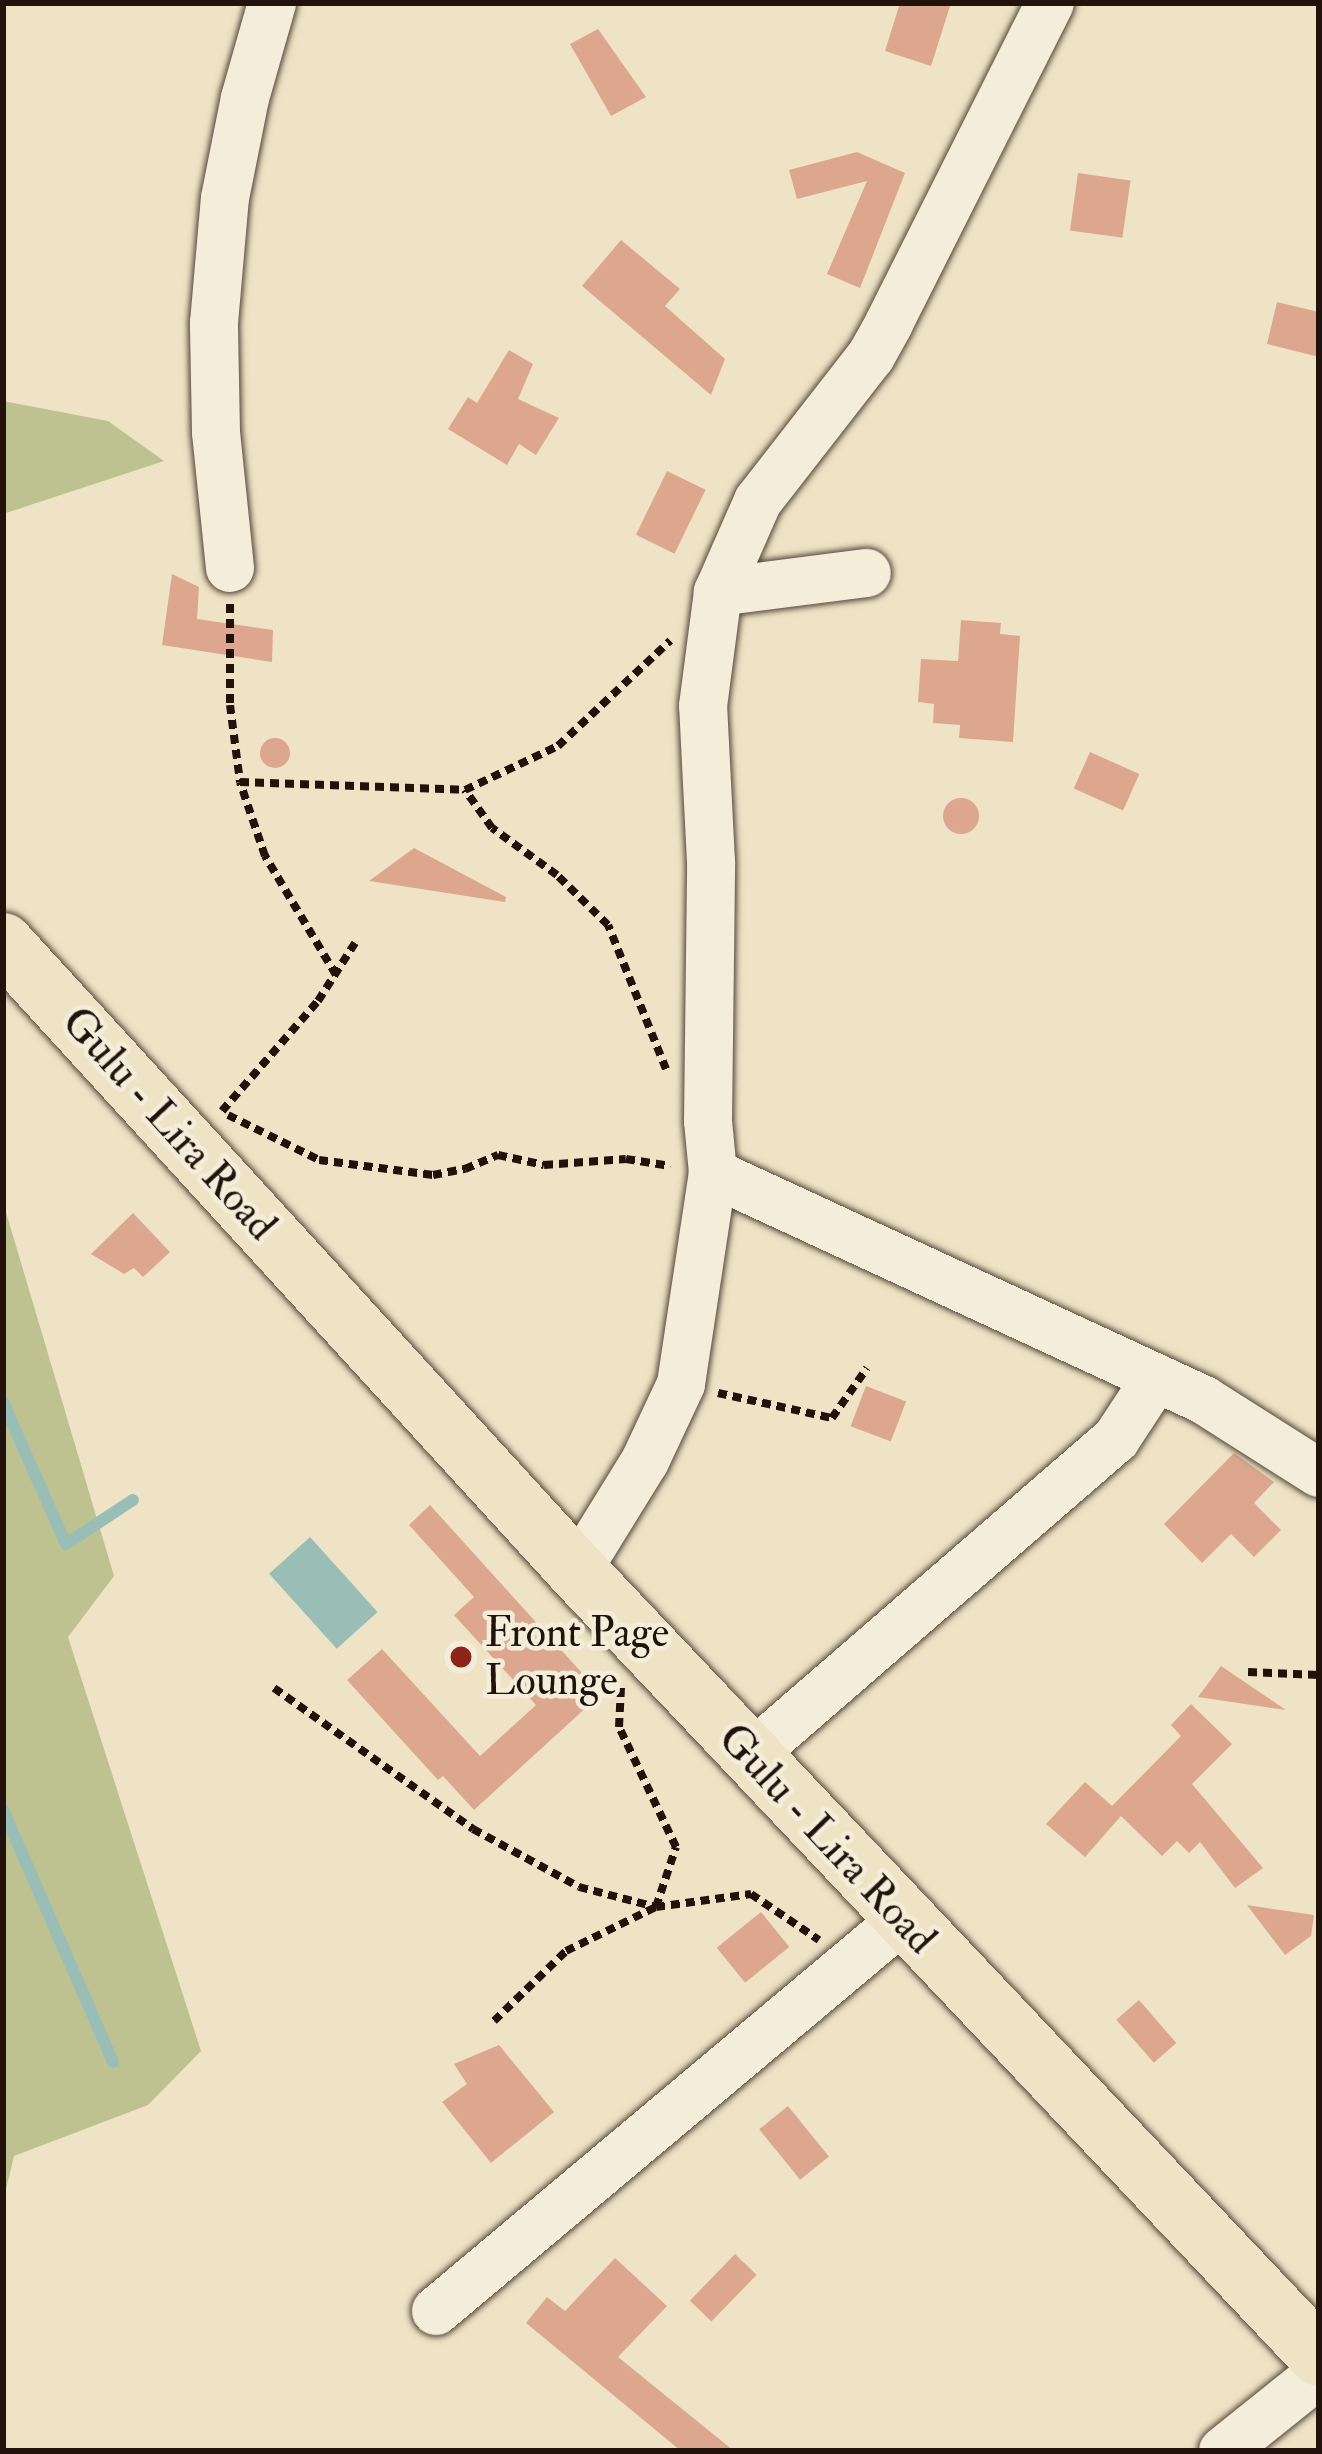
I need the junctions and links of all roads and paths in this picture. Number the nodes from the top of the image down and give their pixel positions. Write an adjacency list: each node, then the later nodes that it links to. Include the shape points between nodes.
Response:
1 (272, 3): 3 (street, via 225,198 214,323)
2 (1050, 3): 5 (street, via 890,323 758,501)
3 (230, 568): 6 (path, via 230,705)
4 (867, 573): 5 (street)
5 (718, 592): 7 (path, via 558,746); 13 (street, via 703,706 711,862)
6 (241, 782): 7 (path); 10 (path, via 265,856)
7 (465, 790): 13 (path, via 492,828 608,925 663,1064)
8 (3, 943): 11 (main road, Gulu - Lira Road)
9 (356, 943): 10 (path)
10 (336, 975): 12 (path)
11 (144, 1096): 12 (path); 19 (main road, Gulu - Lira Road)
12 (221, 1111): 14 (path, via 319,1160 433,1175 498,1154 544,1165 626,1159)
13 (708, 1121): 14 (street)
14 (712, 1173): 16 (street); 17 (street)
15 (867, 1368): 17 (path, via 832,1418)
16 (1156, 1378): 18 (street); 24 (street, via 1116,1439)
17 (681, 1384): 19 (street)
18 (1319, 1473)
19 (577, 1571): 20 (main road, Gulu - Lira Road)
20 (624, 1621): 24 (main road, Gulu - Lira Road); 25 (path, via 619,1727 676,1847)
21 (1248, 1672): 22 (path)
22 (1319, 1675)
23 (274, 1688): 25 (path, via 473,1829 578,1887)
24 (750, 1756): 26 (main road, Gulu - Lira Road)
25 (656, 1907): 27 (path, via 751,1894); 28 (path, via 566,1951)
26 (902, 1920): 27 (street); 30 (main road, Gulu - Lira Road)
27 (851, 1963): 29 (street)
28 (494, 2021)
29 (436, 2312)
30 (1319, 2356)
31 (1319, 2374): 32 (street)
32 (1223, 2451)

